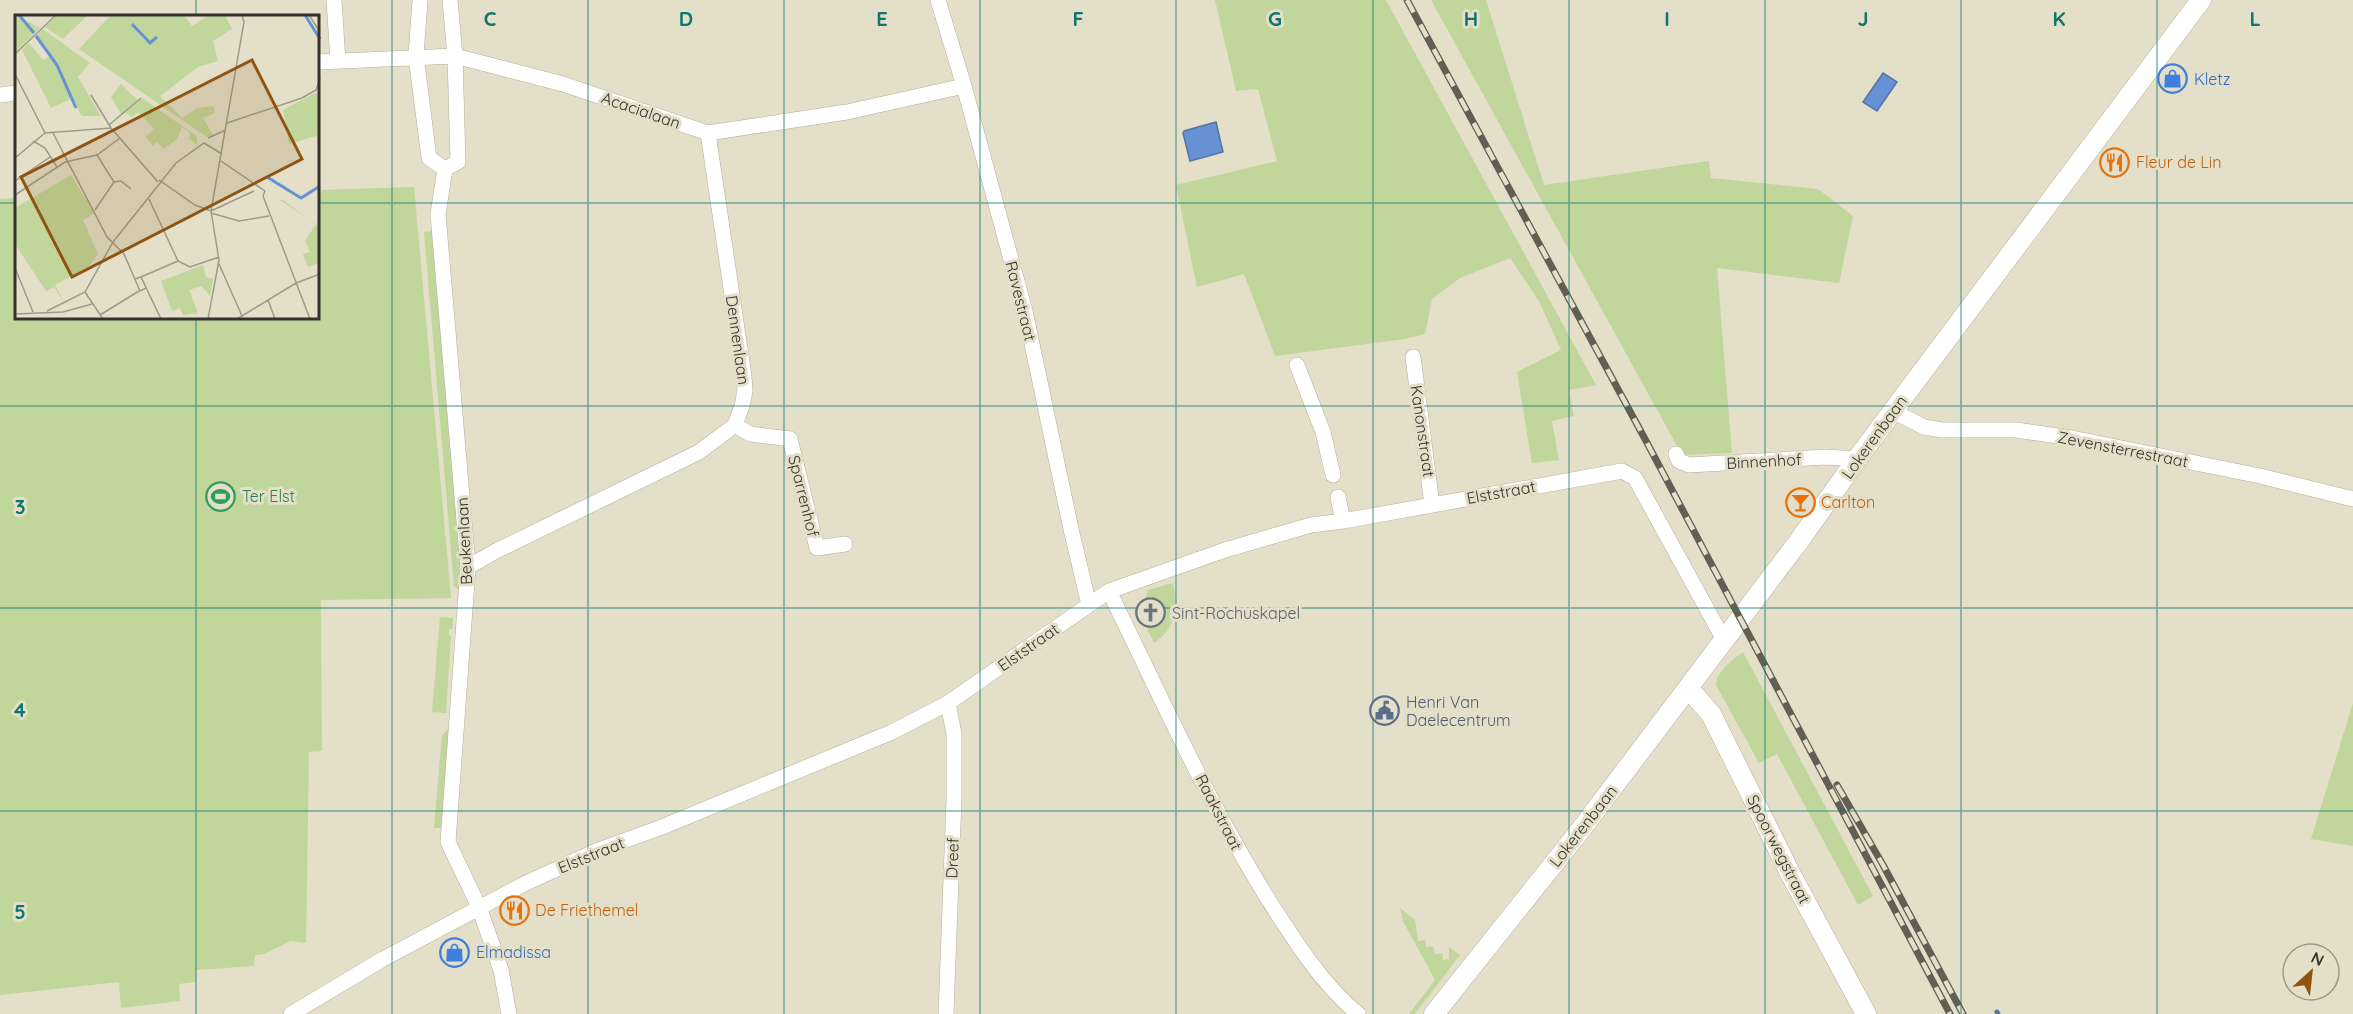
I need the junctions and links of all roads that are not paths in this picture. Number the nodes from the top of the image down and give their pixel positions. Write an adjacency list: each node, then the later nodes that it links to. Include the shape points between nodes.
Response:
1 (334, 0): 8 (street)
2 (420, 0): 6 (street)
3 (450, 0): 7 (street, Beukenlaan)
4 (938, 0): 10 (street, Ravestraat)
5 (2201, 0): 17 (street, Lokerenbaan)
6 (416, 56): 7 (street, Acacialaan); 8 (street, Acacialaan); 14 (street, via 429,158)
7 (455, 56): 13 (street, Acacialaan, via 563,84); 14 (street, Beukenlaan, via 458,162)
8 (338, 61): 9 (street, Acacialaan)
9 (320, 62)
10 (964, 86): 13 (street, Acacialaan, via 847,112); 29 (street, Ravestraat, via 1025,311)
11 (15, 93): 12 (street)
12 (0, 95)
13 (708, 133): 18 (street, Dennenlaan, via 744,376 745,391)
14 (445, 169): 27 (street, Beukenlaan, via 438,214)
15 (1413, 357): 24 (street, Kanonstraat)
16 (1298, 364): 21 (street, via 1323,432)
17 (1893, 411): 20 (street, Lokerenbaan); 23 (street, Zevensterrestraat, via 1924,427 2016,430 2072,438)
18 (735, 425): 26 (street, Sparrenhof, via 750,434 790,440 817,549); 27 (street, via 699,453)
19 (1676, 454): 20 (street, Binnenhof, via 1679,461 1689,465)
20 (1857, 459): 30 (street, Lokerenbaan)
21 (1333, 475)
22 (1338, 496): 25 (street)
23 (2353, 499)
24 (1432, 505): 25 (street, Elststraat); 30 (street, Elststraat, via 1622,471 1635,478)
25 (1343, 521): 28 (street, Elststraat, via 1311,525 1225,550)
26 (844, 544)
27 (468, 567): 33 (street, Beukenlaan, via 448,842)
28 (1109, 591): 29 (street, Elststraat); 37 (street, Raakstraat, via 1236,848 1294,940)
29 (1089, 605): 32 (street, Elststraat)
30 (1724, 640): 31 (street, Lokerenbaan)
31 (1688, 688): 38 (street, Lokerenbaan); 39 (street, Spoorwegstraat, via 1711,714)
32 (948, 703): 33 (street, Elststraat, via 892,732 662,828 596,851); 36 (street, Dreef, via 954,734 954,799)
33 (479, 907): 34 (street, Elststraat); 35 (street, Beukenlaan, via 501,970)
34 (291, 1014)
35 (509, 1014)
36 (946, 1014)
37 (1358, 1014)
38 (1434, 1014)
39 (1866, 1014)

